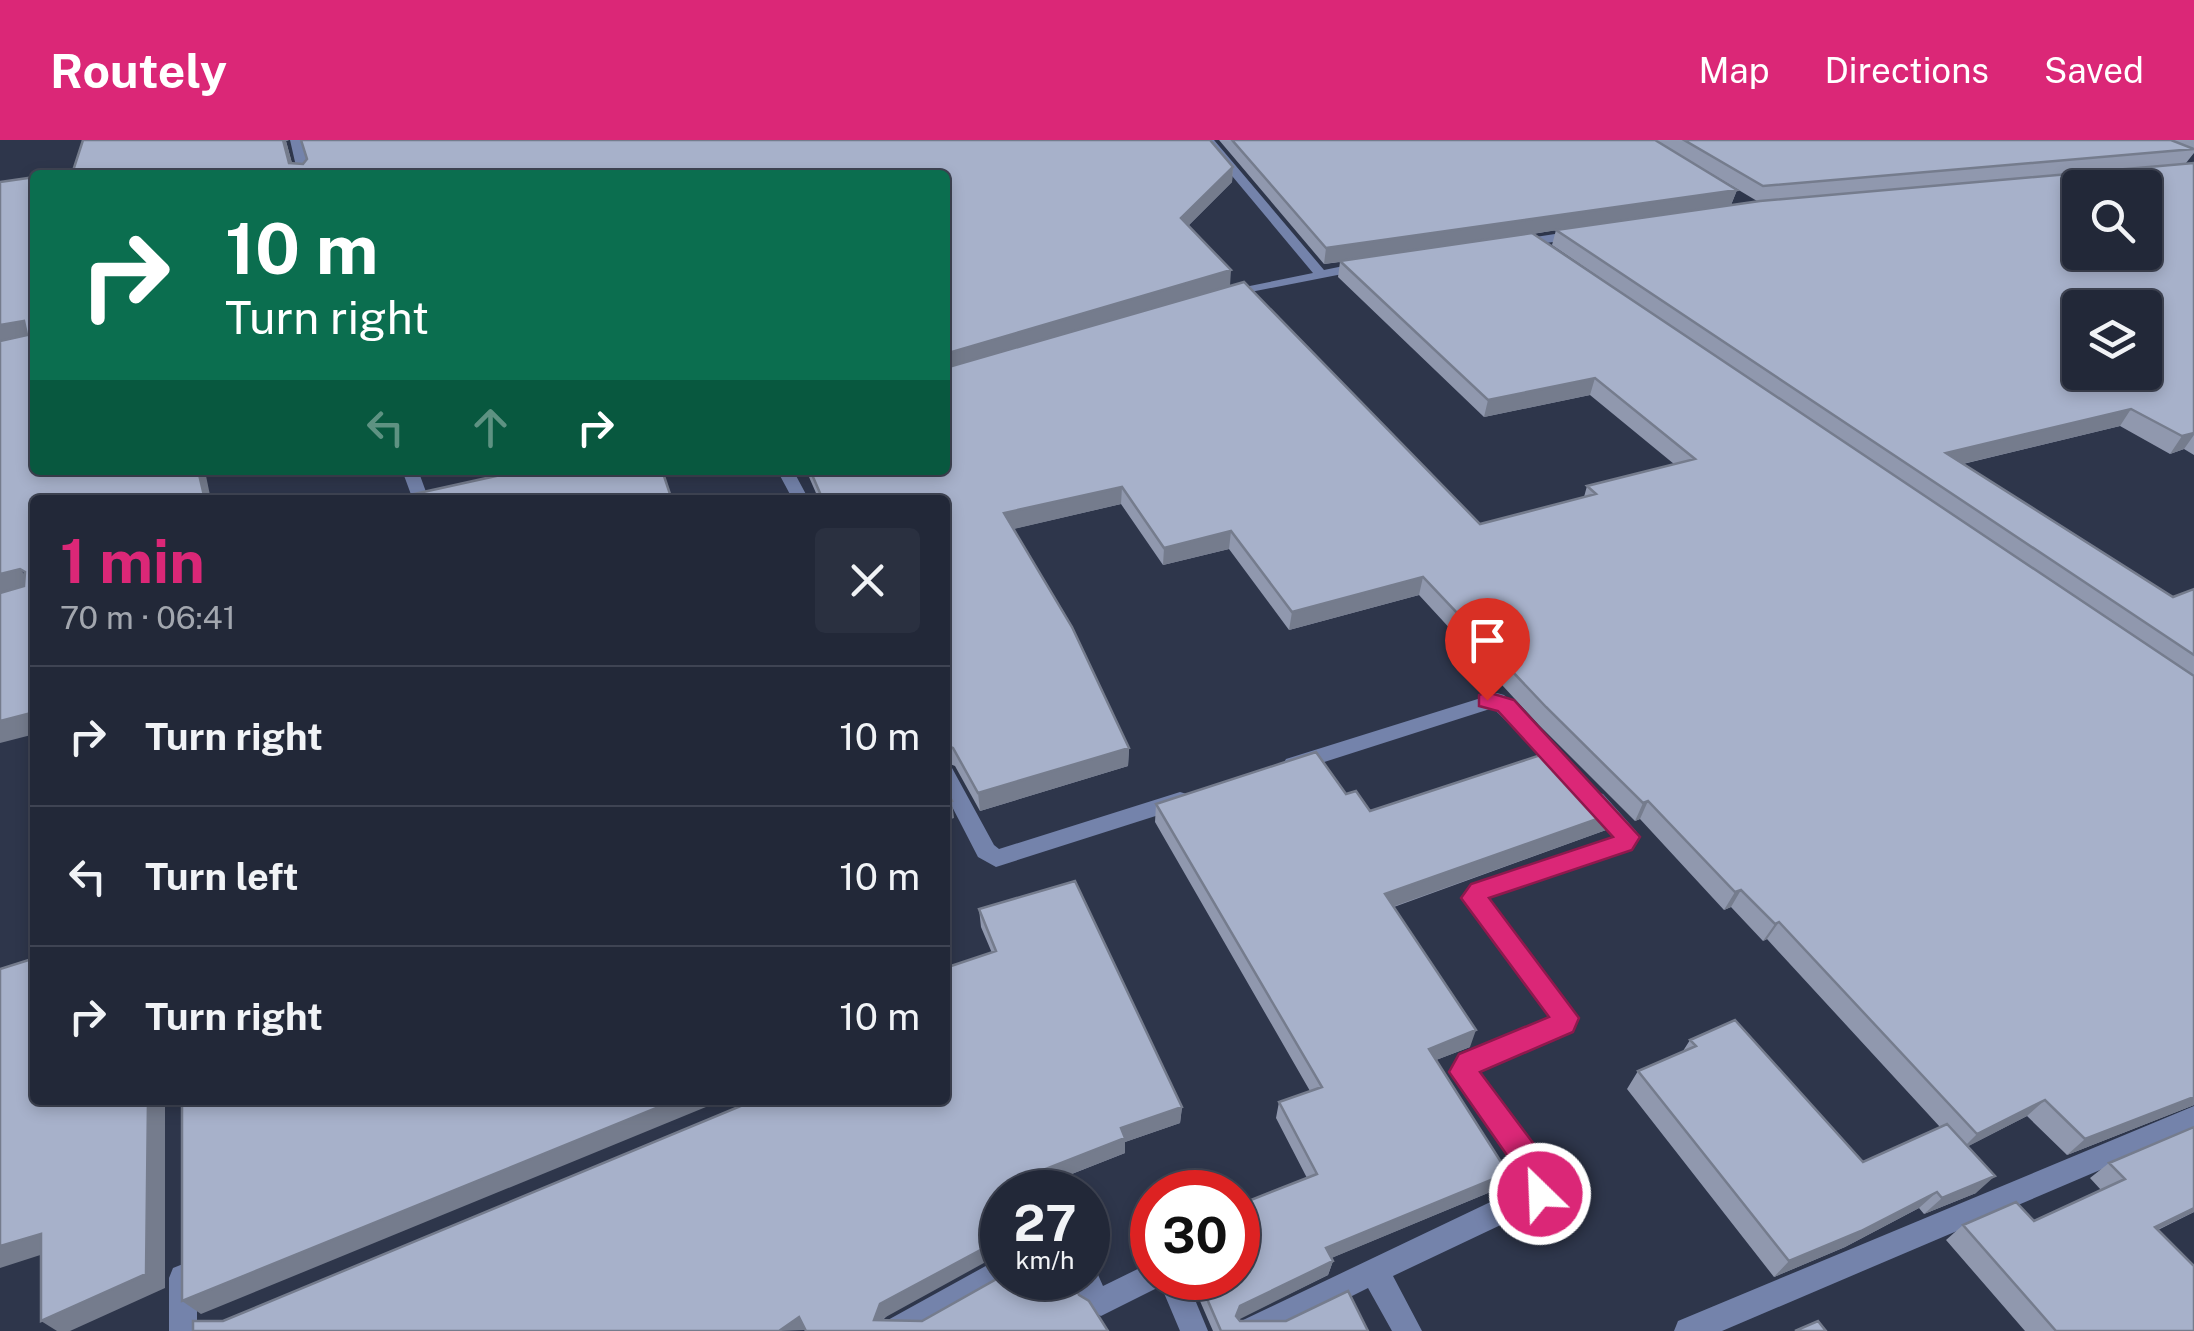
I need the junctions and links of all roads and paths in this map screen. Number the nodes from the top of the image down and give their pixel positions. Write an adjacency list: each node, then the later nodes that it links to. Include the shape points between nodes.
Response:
1 (296, 140): 3 (street)
2 (1208, 140): 9 (street)
3 (303, 170)
4 (1606, 231): 5 (street)
5 (1532, 242): 6 (street); 7 (street)
6 (1494, 247)
7 (1564, 261)
8 (1377, 264): 9 (street)
9 (1319, 272): 10 (street)
10 (1212, 298)
11 (1265, 772): 16 (street, via 1497,700 1628,837 1474,898 1565,1018 1469,1063 1464,1072 1541,1178 1540,1194)
12 (950, 783): 13 (street, via 986,852 996,858)
13 (1210, 791)
14 (2194, 1118): 24 (street)
15 (183, 1254): 19 (street)
16 (1374, 1270): 22 (street); 23 (street)
17 (980, 1283): 20 (street)
18 (1181, 1300): 21 (street)
19 (184, 1331)
20 (896, 1331)
21 (1194, 1331)
22 (1252, 1331)
23 (1408, 1331)
24 (1688, 1331)

